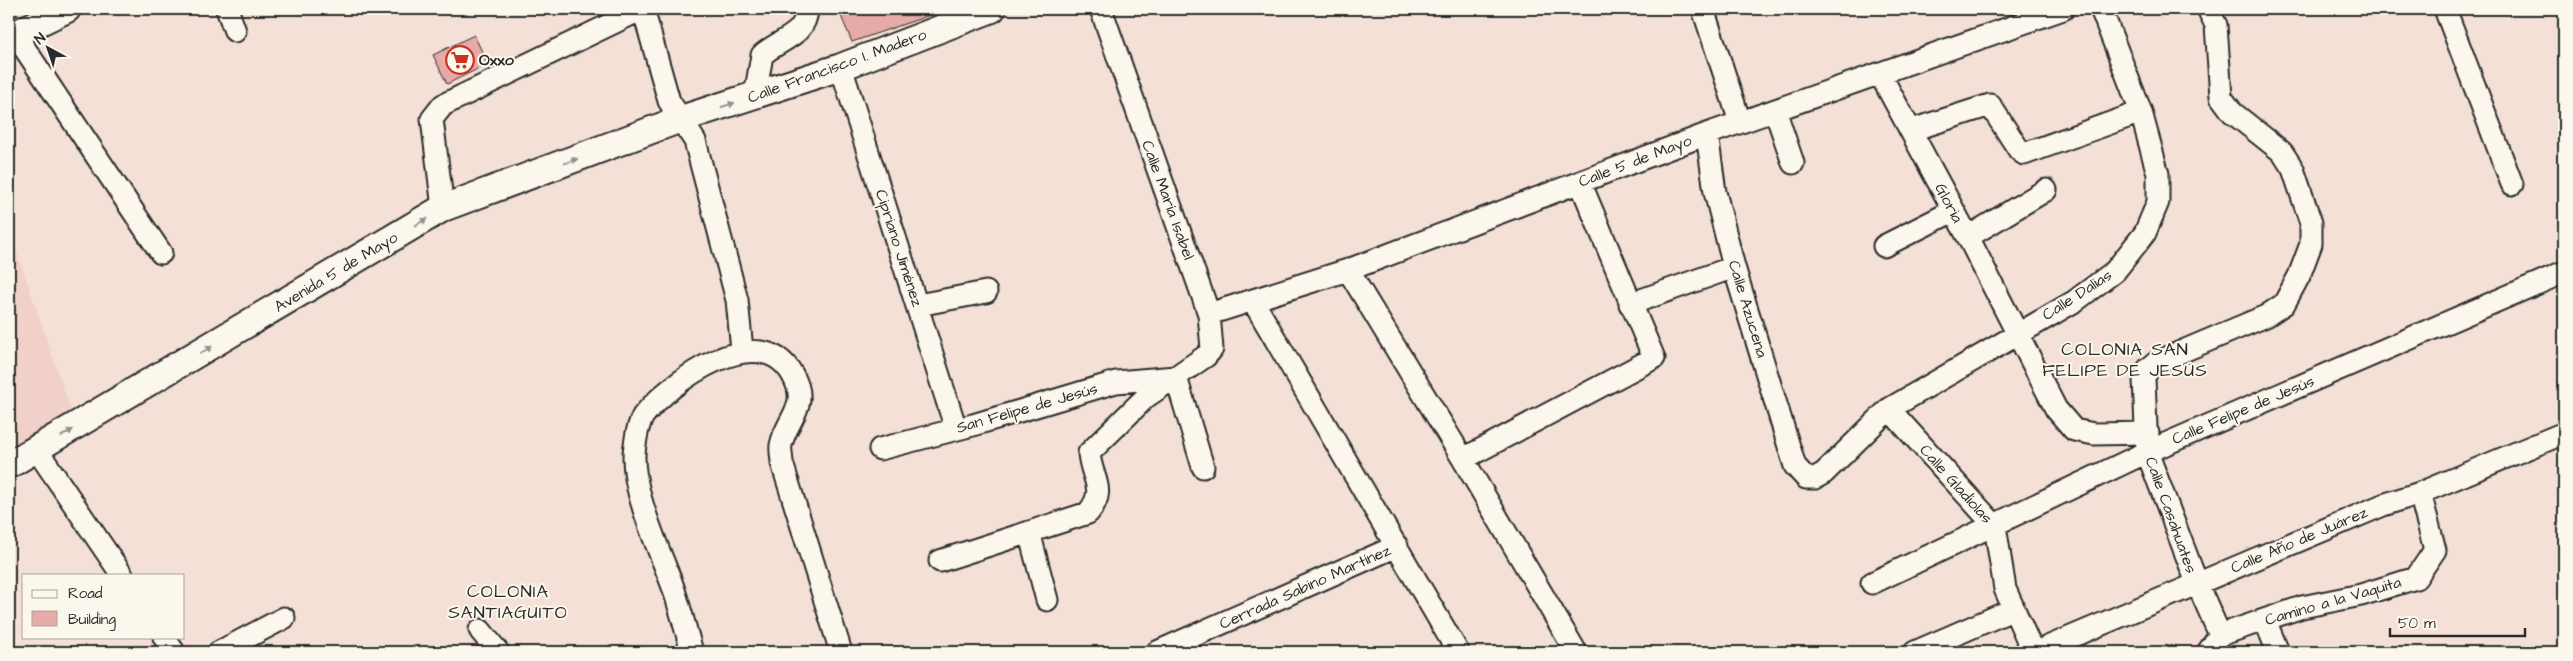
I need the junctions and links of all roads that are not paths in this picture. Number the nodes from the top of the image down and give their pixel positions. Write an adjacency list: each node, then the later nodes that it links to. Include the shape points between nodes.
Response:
1 (67, 9): 13 (main road)
2 (227, 9): 12 (street)
3 (642, 9): 19 (street, via 669,101); 27 (street, via 443,105 432,119)
4 (807, 9): 16 (street, via 806,20 798,32 762,54)
5 (992, 9): 14 (main road, Calle Francisco I. Madero)
6 (1101, 9): 39 (street, Calle María Isabel)
7 (1703, 9): 20 (street)
8 (2063, 9): 15 (street, Calle 5 de Mayo)
9 (2101, 9): 18 (street, Calle Dalias)
10 (2208, 9): 46 (street, Calle Casahuates, via 2216,25 2221,97 2233,113 2282,152 2293,168 2311,223 2311,244 2284,304 2266,316 2148,368 2144,378)
11 (2445, 9): 25 (street)
12 (235, 31)
13 (12, 35): 31 (street)
14 (841, 67): 16 (main road, Calle Francisco I. Madero); 38 (street, Cipriano Jiménez)
15 (1880, 74): 17 (street, Calle 5 de Mayo); 21 (street, Gloria)
16 (755, 96): 19 (main road, Calle Francisco I. Madero, one-way to 16)
17 (1776, 110): 20 (street, Calle 5 de Mayo); 23 (street)
18 (2141, 112): 21 (street, via 2024,154 1990,105); 40 (street, Calle Dalias, via 2158,174 2158,202 2145,233 2115,271 2074,301)
19 (681, 120): 27 (main road, Avenida 5 de Mayo, one-way to 19); 41 (street, via 695,141 737,300)
20 (1740, 122): 22 (street, Calle 5 de Mayo)
21 (1912, 130): 28 (street, Gloria)
22 (1707, 134): 24 (street, Calle 5 de Mayo); 32 (street, Calle Azucena, via 1715,192)
23 (1793, 163)
24 (1580, 182): 33 (street, Calle 5 de Mayo); 37 (street)
25 (2512, 184)
26 (2046, 190): 29 (street)
27 (443, 208): 48 (main road, Avenida 5 de Mayo, one-way to 27)
28 (1953, 211): 29 (street, Gloria); 30 (street)
29 (1968, 237): 40 (street, Gloria)
30 (1884, 246)
31 (161, 253)
32 (1734, 267): 37 (street); 52 (street, Calle Azucena, via 1795,466)
33 (1348, 270): 36 (street, Calle 5 de Mayo); 49 (street)
34 (2564, 272): 46 (street, Calle Felipe de Jesús)
35 (986, 292): 38 (street)
36 (1252, 301): 39 (street, Calle 5 de Mayo); 56 (street)
37 (1630, 304): 49 (street, via 1654,358)
38 (918, 306): 44 (street, Cipriano Jiménez)
39 (1208, 314): 42 (street, Calle María Isabel, via 1212,349)
40 (2017, 333): 43 (street, Calle Dalias); 46 (street, Gloria, via 2056,410 2074,430)
41 (742, 350): 72 (street, via 717,359 668,390 642,418 634,446 635,481); 73 (street, via 764,351 784,364 798,390 799,405 781,445 782,464)
42 (1176, 377): 44 (street, San Felipe de Jesús, via 1116,382); 51 (street); 55 (street, via 1146,397 1089,453 1099,489 1096,503 1088,513)
43 (1889, 409): 52 (street, Calle Dalias, via 1824,473); 54 (street, Calle Gladiolas)
44 (956, 429): 47 (street, San Felipe de Jesús)
45 (2564, 433): 53 (street, Calle Año de Juárez)
46 (2148, 442): 54 (street, Calle Felipe de Jesús); 60 (street, Calle Casahuates)
47 (880, 449)
48 (37, 450): 50 (main road, Avenida 5 de Mayo); 58 (street)
49 (1463, 459): 76 (street)
50 (9, 465)
51 (1203, 467)
52 (1806, 478)
53 (2420, 493): 60 (street, Calle Año de Juárez); 64 (street, Camino a la Vaquita, via 2435,550 2416,578 2361,596 2302,607)
54 (1995, 526): 59 (street, Calle Felipe de Jesús); 62 (street, Calle Gladiolas, via 2005,589)
55 (1029, 532): 57 (street); 61 (street)
56 (1397, 546): 74 (street, Cerrada Sabino Martínez); 75 (street)
57 (940, 561)
58 (121, 574)
59 (1872, 583)
60 (2197, 583): 67 (street, Calle Casahuates); 77 (street, Calle Año de Juárez)
61 (1047, 600)
62 (2014, 609): 68 (street); 77 (street, Calle Gladiolas)
63 (284, 618): 70 (street)
64 (2265, 620): 67 (street, Camino a la Vaquita); 78 (street)
65 (480, 630): 71 (street)
66 (165, 638): 69 (street)
67 (2214, 644)
68 (1926, 650)
69 (174, 652)
70 (218, 652)
71 (498, 652)
72 (692, 652)
73 (840, 652)
74 (1157, 652)
75 (1458, 652)
76 (1576, 652)
77 (2035, 652)
78 (2278, 652)

